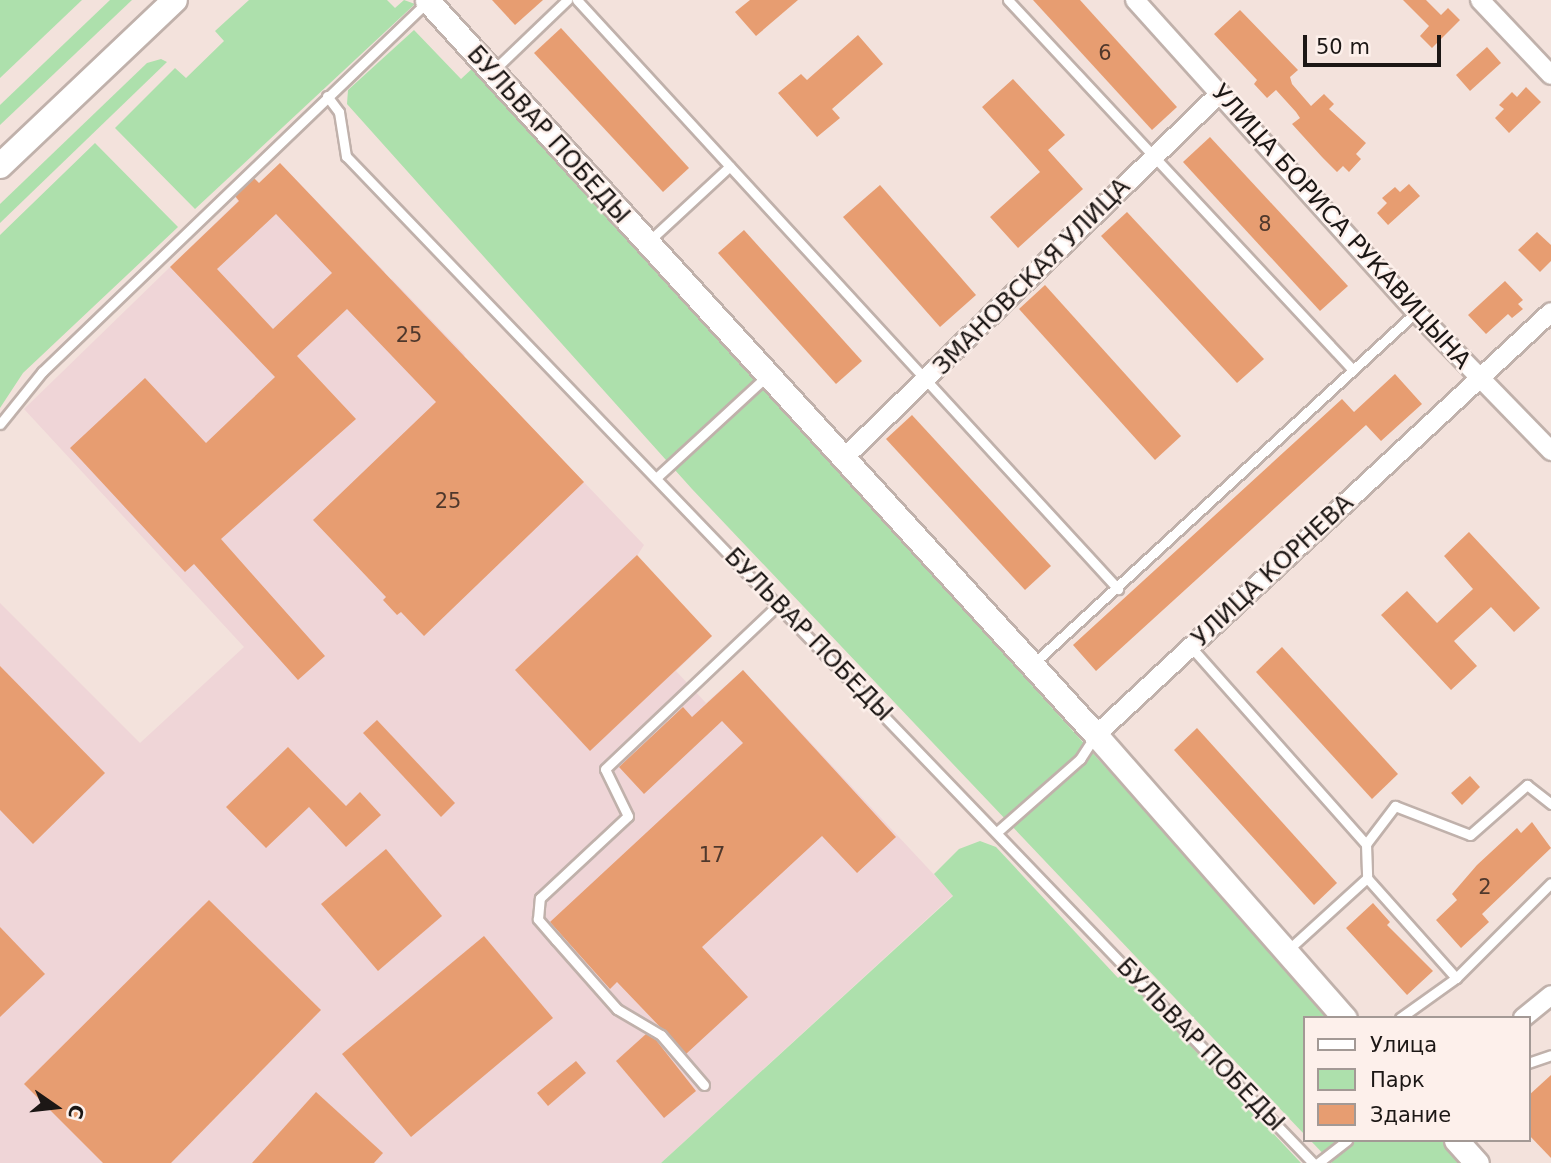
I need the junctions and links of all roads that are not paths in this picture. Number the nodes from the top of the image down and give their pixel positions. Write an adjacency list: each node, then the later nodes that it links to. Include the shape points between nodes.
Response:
1 (175, 0): 13 (main road)
2 (428, 0): 8 (street, БУЛЬВАР ПОБЕДЫ); 11 (lane)
3 (567, 0): 8 (lane)
4 (577, 0): 14 (lane)
5 (1008, 0): 12 (lane)
6 (1135, 0): 10 (street, УЛИЦА БОРИСА РУКАВИЦЫНА)
7 (1480, 0): 9 (street)
8 (492, 72): 15 (street, БУЛЬВАР ПОБЕДЫ)
9 (1551, 75)
10 (1220, 93): 12 (street, ЗМАНОВСКАЯ УЛИЦА); 16 (street, УЛИЦА БОРИСА РУКАВИЦЫНА)
11 (327, 96): 22 (lane, via 42,372); 25 (lane, БУЛЬВАР ПОБЕДЫ, via 340,112 346,156)
12 (1154, 157): 18 (lane); 21 (street, ЗМАНОВСКАЯ УЛИЦА)
13 (0, 166)
14 (730, 166): 15 (lane); 21 (lane)
15 (647, 243): 19 (street, БУЛЬВАР ПОБЕДЫ)
16 (1416, 312): 18 (lane); 20 (street, УЛИЦА БОРИСА РУКАВИЦЫНА)
17 (1551, 312): 20 (street, УЛИЦА КОРНЕВА)
18 (1353, 370): 26 (lane)
19 (767, 376): 24 (street, БУЛЬВАР ПОБЕДЫ); 25 (lane)
20 (1479, 379): 23 (street, УЛИЦА БОРИСА РУКАВИЦЫНА); 28 (street, УЛИЦА КОРНЕВА)
21 (925, 382): 24 (street, ЗМАНОВСКАЯ УЛИЦА); 26 (lane)
22 (0, 424)
23 (1551, 452)
24 (843, 459): 29 (street, БУЛЬВАР ПОБЕДЫ)
25 (656, 478): 27 (lane, БУЛЬВАР ПОБЕДЫ)
26 (1118, 589): 29 (lane)
27 (778, 605): 32 (lane, БУЛЬВАР ПОБЕДЫ); 44 (lane, via 605,769 628,816 540,898 538,919 556,940 617,1009 660,1035)
28 (1191, 647): 30 (street, УЛИЦА КОРНЕВА); 33 (lane)
29 (1032, 666): 30 (street, БУЛЬВАР ПОБЕДЫ)
30 (1096, 735): 32 (lane, УЛИЦА КОРНЕВА, via 1080,759); 36 (street, БУЛЬВАР ПОБЕДЫ)
31 (1551, 804): 33 (lane, via 1527,785 1470,835 1395,806)
32 (998, 832): 47 (lane, БУЛЬВАР ПОБЕДЫ)
33 (1366, 844): 34 (lane)
34 (1367, 878): 36 (lane); 37 (lane)
35 (1551, 883): 37 (lane)
36 (1287, 951): 39 (street, БУЛЬВАР ПОБЕДЫ)
37 (1456, 978): 40 (lane)
38 (1551, 995): 41 (street)
39 (1344, 1016)
40 (1403, 1016)
41 (1525, 1016)
42 (1551, 1055): 43 (lane)
43 (1530, 1062)
44 (704, 1085)
45 (1344, 1142): 47 (lane)
46 (1458, 1142): 48 (street)
47 (1315, 1163)
48 (1477, 1163)

